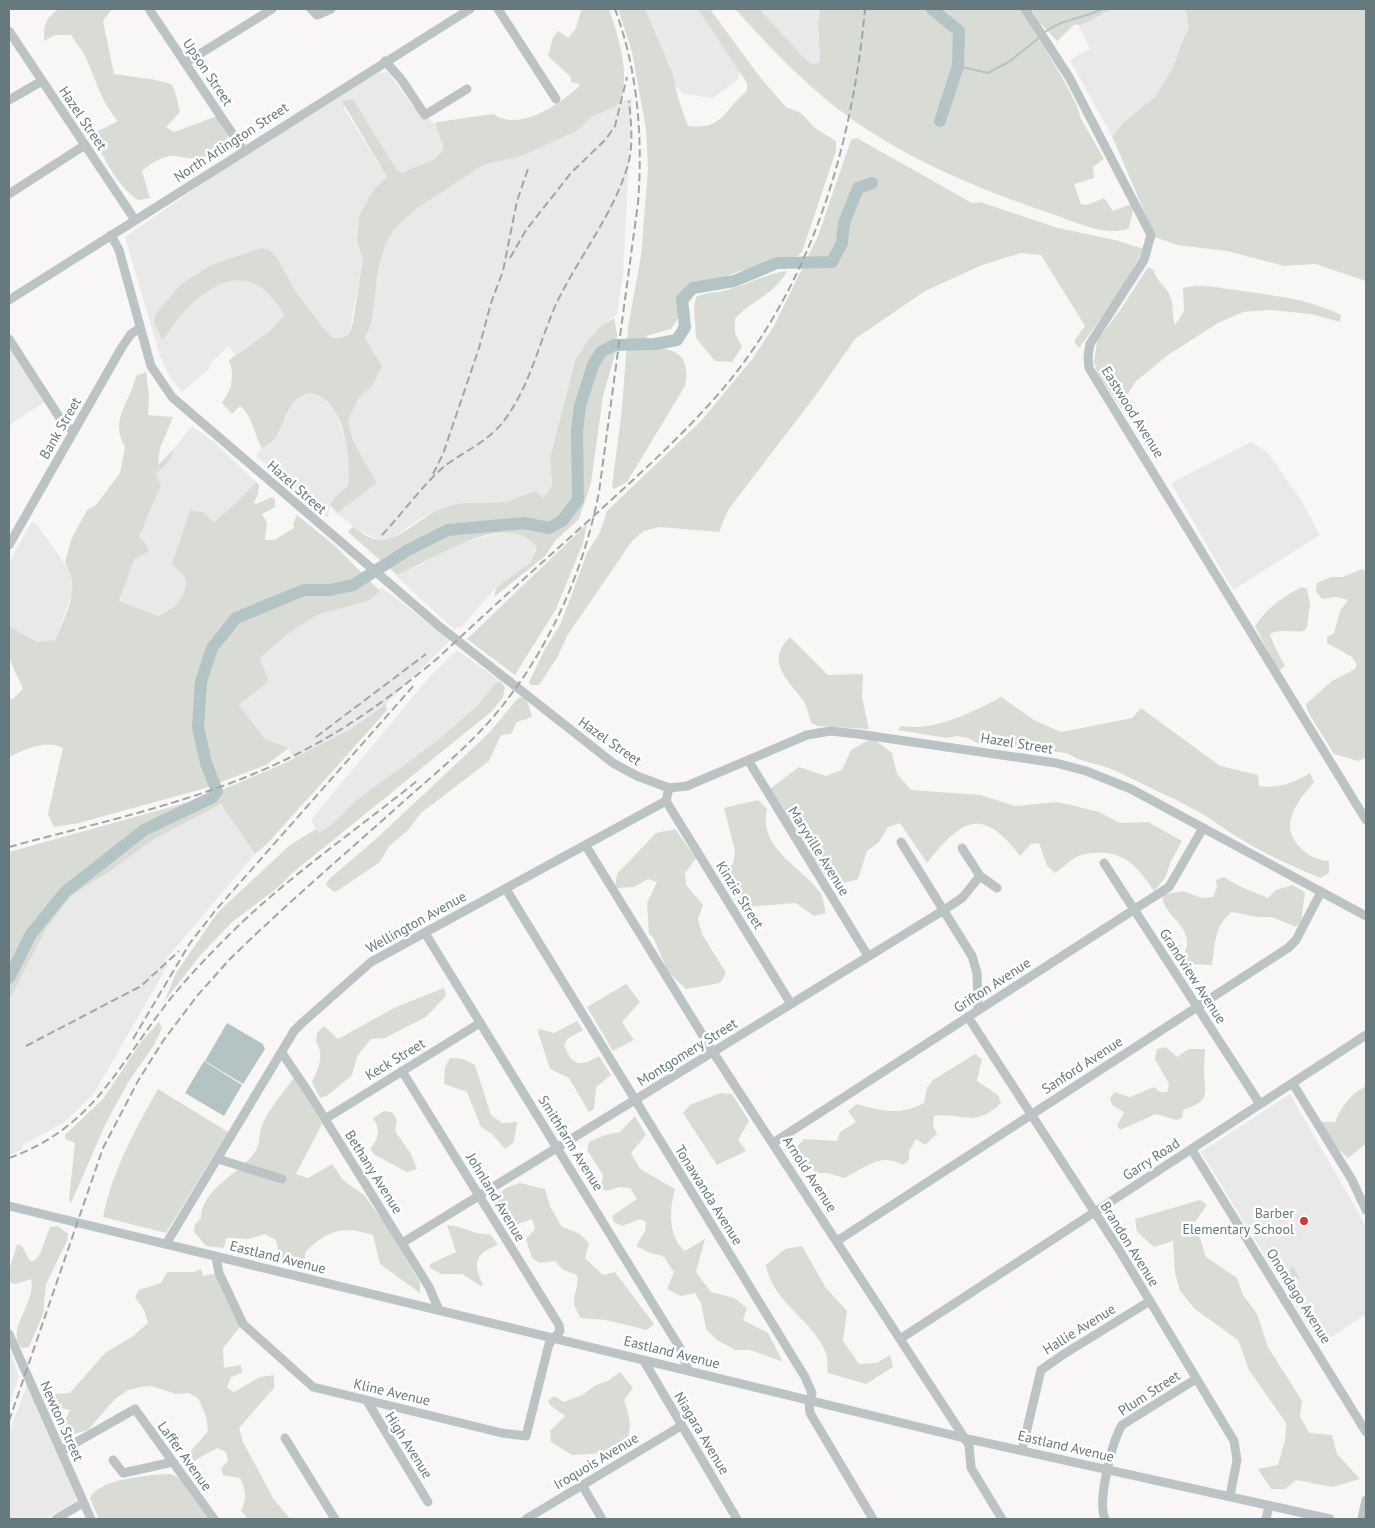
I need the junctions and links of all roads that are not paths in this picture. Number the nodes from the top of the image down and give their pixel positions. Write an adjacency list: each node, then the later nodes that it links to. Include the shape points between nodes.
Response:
1 (149, 9): 10 (street, Upson Street)
2 (272, 9): 10 (street)
3 (331, 9): 7 (street)
4 (470, 9): 9 (street, North Arlington Street)
5 (498, 9): 13 (street)
6 (1025, 9): 28 (street, Eastwood Avenue, via 1070,77 1151,235 1144,260 1090,344 1089,368)
7 (314, 12)
8 (9, 31): 11 (street, Hazel Street)
9 (385, 61): 12 (street, via 425,115); 16 (street, North Arlington Street)
10 (185, 63): 16 (street, Upson Street)
11 (42, 81): 14 (street); 15 (street, Hazel Street)
12 (466, 89)
13 (556, 99)
14 (9, 100)
15 (85, 146): 17 (street); 18 (street, Hazel Street)
16 (244, 151): 18 (street, North Arlington Street)
17 (9, 194)
18 (134, 220): 19 (street, North Arlington Street)
19 (111, 235): 20 (street, North Arlington Street); 21 (street, Hazel Street, via 119,250)
20 (9, 300)
21 (140, 328): 23 (street, Bank Street, via 122,347); 26 (street, Hazel Street, via 152,366 170,396 456,641 613,763)
22 (9, 339): 23 (street, via 65,426)
23 (73, 430): 24 (street, Bank Street)
24 (9, 545)
25 (748, 760): 26 (street, Hazel Street, via 687,786); 29 (street, Hazel Street, via 807,735 830,732 1042,760 1072,766 1118,784); 42 (street, Maryville Avenue)
26 (669, 788): 27 (street)
27 (666, 801): 31 (street, Wellington Avenue); 43 (street, Kinzie Street)
28 (1365, 817)
29 (1203, 828): 37 (street, Hazel Street); 39 (street, Grifton Avenue, via 1169,886)
30 (901, 842): 38 (street)
31 (586, 846): 36 (street, Wellington Avenue); 50 (street, Arnold Avenue)
32 (962, 848): 34 (street)
33 (1104, 863): 39 (street, Grandview Avenue)
34 (980, 876): 35 (street); 38 (street, Montgomery Street, via 962,898)
35 (998, 888)
36 (506, 889): 41 (street, Wellington Avenue); 53 (street, Tonawanda Avenue)
37 (1321, 892): 40 (street, Hazel Street); 44 (street, Sanford Avenue, via 1292,944)
38 (944, 910): 42 (street, Montgomery Street); 45 (street, via 972,956 977,973)
39 (1134, 910): 44 (street, Grandview Avenue); 45 (street, Grifton Avenue)
40 (1366, 916)
41 (425, 933): 47 (street, Smithfarm Avenue); 49 (street, Wellington Avenue, via 367,966 298,1027)
42 (868, 956): 43 (street, Montgomery Street)
43 (791, 1004): 50 (street, Montgomery Street)
44 (1197, 1007): 54 (street, Grandview Avenue); 55 (street, Sanford Avenue)
45 (978, 1009): 46 (street, Grifton Avenue)
46 (968, 1017): 55 (street, Brandon Avenue); 57 (street, Grifton Avenue)
47 (480, 1023): 51 (street, Keck Street); 58 (street, Smithfarm Avenue)
48 (1366, 1035): 52 (street, Garry Road)
49 (282, 1052): 56 (street, Bethany Avenue); 60 (street, Wellington Avenue)
50 (713, 1052): 53 (street, Montgomery Street); 57 (street, Arnold Avenue)
51 (402, 1070): 56 (street, Keck Street); 62 (street, Johnland Avenue)
52 (1293, 1084): 54 (street, Garry Road); 64 (street, via 1352,1180)
53 (635, 1100): 58 (street, Montgomery Street); 78 (street, Tonawanda Avenue, via 805,1377 811,1388)
54 (1260, 1104): 59 (street, Garry Road)
55 (1031, 1114): 65 (street, Brandon Avenue); 66 (street, Sanford Avenue)
56 (325, 1119): 67 (street, Bethany Avenue)
57 (773, 1143): 66 (street, Arnold Avenue)
58 (557, 1147): 62 (street, Montgomery Street); 76 (street, Smithfarm Avenue, via 680,1348)
59 (1192, 1150): 65 (street, Garry Road); 81 (street, Onondago Avenue)
60 (218, 1159): 61 (street); 68 (street, Wellington Avenue)
61 (282, 1179)
62 (479, 1195): 67 (street, Montgomery Street); 73 (street, Johnland Avenue, via 559,1326 560,1331)
63 (9, 1206): 68 (street, Eastland Avenue)
64 (1366, 1209)
65 (1094, 1212): 70 (street, Brandon Avenue); 74 (street, Garry Road)
66 (837, 1241): 74 (street, Arnold Avenue)
67 (402, 1243): 71 (street, Bethany Avenue)
68 (166, 1244): 69 (street, Eastland Avenue)
69 (216, 1257): 71 (street, Eastland Avenue); 79 (street, Kline Avenue, via 219,1273 243,1324 313,1387)
70 (1150, 1301): 77 (street, Brandon Avenue); 84 (street, Hallie Avenue, via 1041,1370)
71 (439, 1310): 73 (street, Eastland Avenue)
72 (9, 1334): 85 (street, Newton Street)
73 (555, 1338): 75 (street, Eastland Avenue); 79 (street, Kline Avenue, via 549,1344 526,1436)
74 (900, 1339): 83 (street, Arnold Avenue)
75 (644, 1361): 76 (street, Eastland Avenue); 80 (street, Niagara Avenue)
76 (688, 1370): 78 (street, Eastland Avenue)
77 (1196, 1379): 88 (street, Plum Street, via 1122,1425); 90 (street, Brandon Avenue, via 1236,1447 1237,1460)
78 (810, 1400): 83 (street, Eastland Avenue); 102 (street, Tonawanda Avenue, via 810,1413)
79 (367, 1401): 92 (street, High Avenue)
80 (681, 1426): 89 (street, Iroquois Avenue); 101 (street, Niagara Avenue)
81 (1366, 1432)
82 (285, 1438): 98 (street)
83 (964, 1438): 84 (street, Eastland Avenue); 103 (street, Arnold Avenue, via 969,1445 971,1468)
84 (1022, 1450): 88 (street, Eastland Avenue)
85 (61, 1451): 87 (street, Laffer Avenue, via 135,1409); 93 (street, Newton Street)
86 (113, 1460): 87 (street, via 123,1473)
87 (173, 1462): 97 (street, Laffer Avenue)
88 (1108, 1470): 90 (street, Eastland Avenue); 104 (street, Plum Street, via 1102,1505)
89 (582, 1485): 99 (street, Iroquois Avenue); 100 (street)
90 (1230, 1496): 94 (street, Eastland Avenue)
91 (1366, 1500): 107 (street)
92 (428, 1502)
93 (83, 1503): 95 (street); 96 (street, Newton Street)
94 (1269, 1506): 105 (street); 106 (street, Eastland Avenue)
95 (56, 1519)
96 (91, 1519)
97 (214, 1519)
98 (335, 1519)
99 (526, 1519)
100 (602, 1519)
101 (737, 1519)
102 (873, 1519)
103 (1002, 1519)
104 (1106, 1519)
105 (1266, 1519)
106 (1330, 1519)
107 (1362, 1519)

